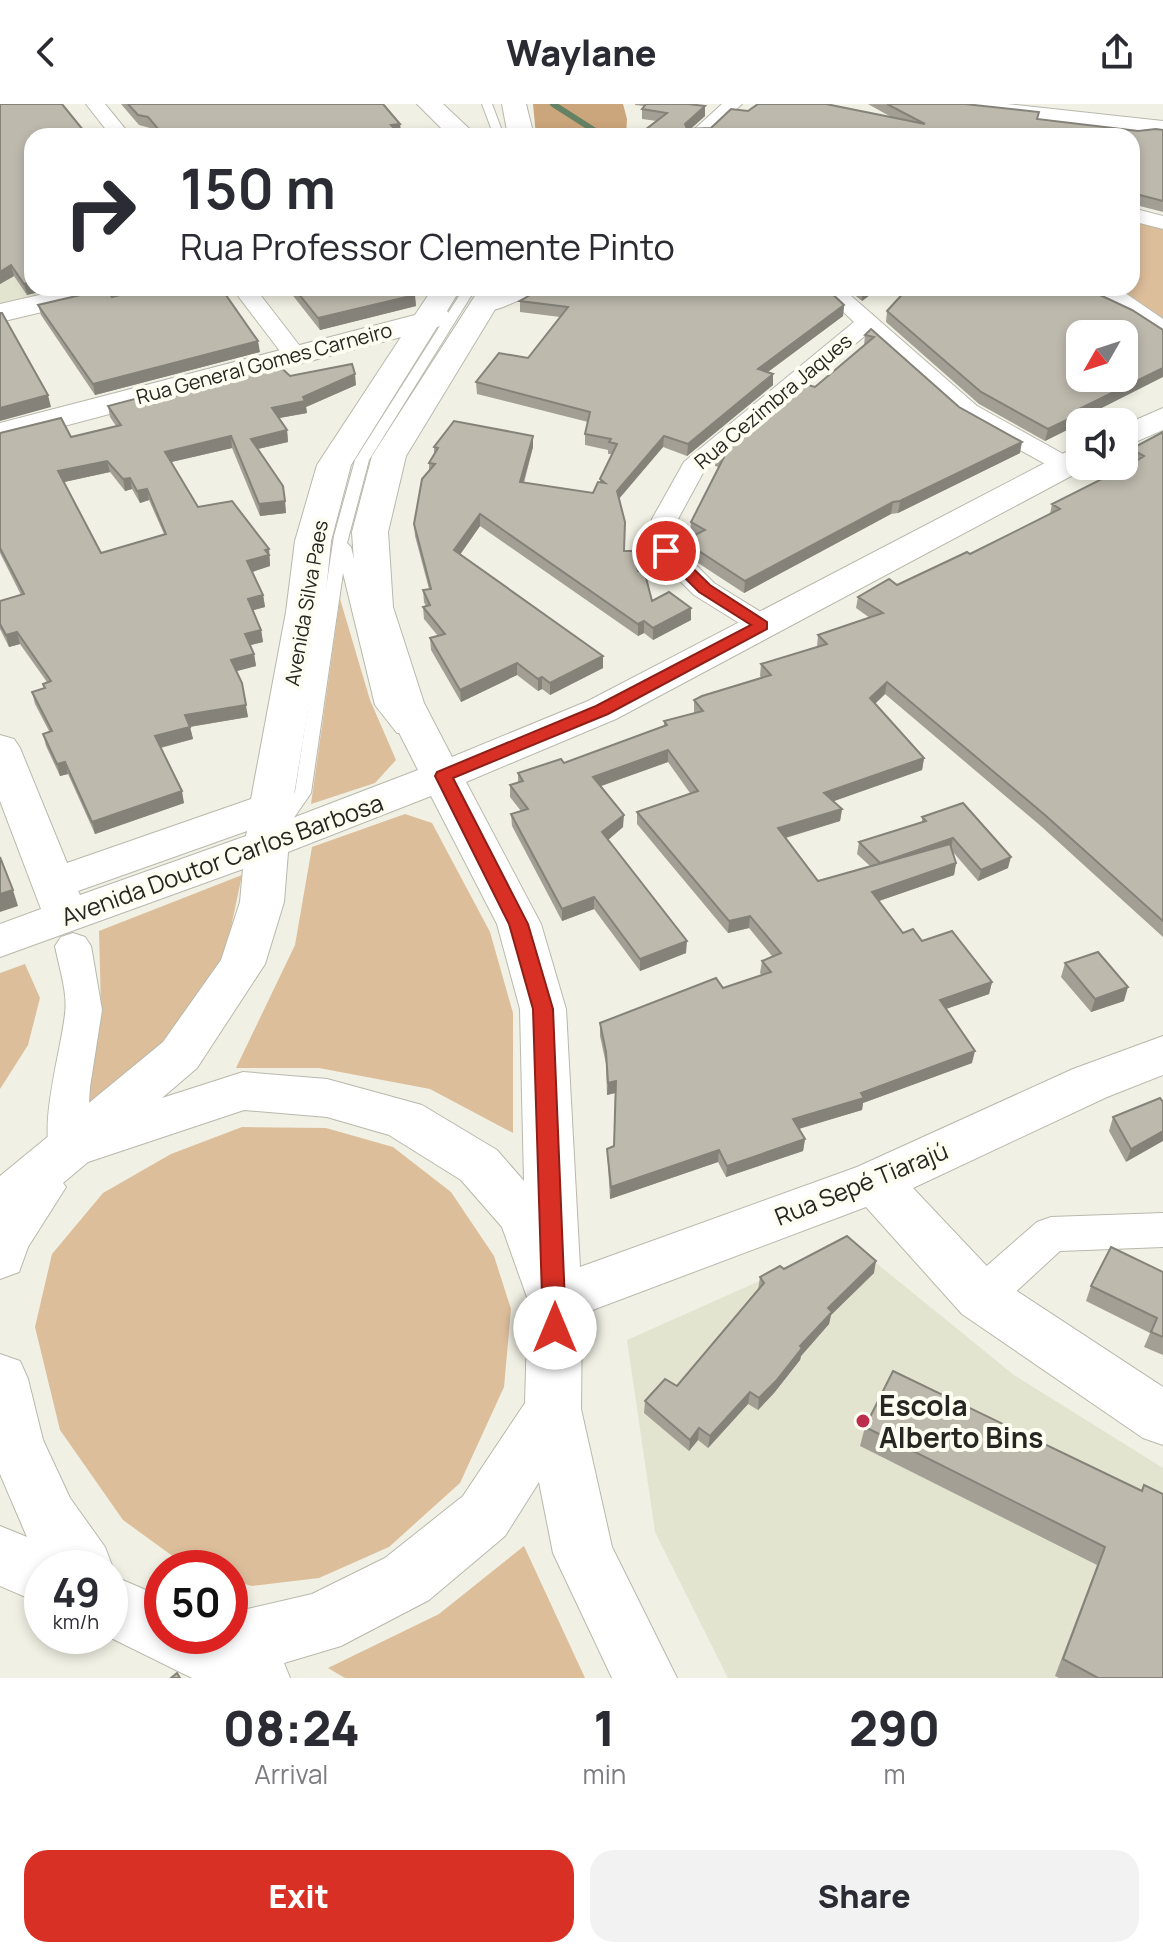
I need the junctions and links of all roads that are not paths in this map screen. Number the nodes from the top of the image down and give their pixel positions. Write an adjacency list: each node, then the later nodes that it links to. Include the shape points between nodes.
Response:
1 (95, 104): 9 (street)
2 (402, 104): 10 (main road)
3 (429, 104): 11 (main road)
4 (487, 104): 12 (lane)
5 (514, 104): 13 (main road)
6 (733, 104): 14 (street)
7 (956, 104): 8 (street)
8 (1163, 127)
9 (114, 128)
10 (422, 128)
11 (455, 128)
12 (496, 128)
13 (519, 128)
14 (706, 128)
15 (1140, 216): 16 (street)
16 (1163, 223)
17 (73, 296): 23 (main road)
18 (249, 296): 26 (street)
19 (487, 296): 22 (street, Rua General Gomes Carneiro)
20 (839, 296): 24 (street)
21 (1115, 296): 25 (street)
22 (462, 301): 26 (main road, Rua General Gomes Carneiro); 32 (lane, via 362,460); 35 (main road, via 389,456 370,532 375,607 399,689); 36 (main road, Avenida Silva Paes, via 334,465 313,541)
23 (0, 313)
24 (869, 321): 30 (street, via 968,411); 33 (street, Rua Cezimbra Jaques, via 693,467 665,519 666,551 704,589)
25 (1163, 329)
26 (294, 354): 29 (main road, Rua General Gomes Carneiro)
27 (1163, 418): 28 (main road)
28 (1138, 430)
29 (0, 433)
30 (1066, 458)
31 (1066, 464): 33 (main road, Avenida Doutor Carlos Barbosa)
32 (341, 536): 35 (lane, via 383,705); 36 (lane, via 303,793)
33 (762, 625): 35 (main road, Avenida Doutor Carlos Barbosa, via 602,710)
34 (0, 748): 37 (main road)
35 (443, 776): 36 (main road, Avenida Doutor Carlos Barbosa); 48 (main road, via 519,924 543,1009)
36 (268, 825): 37 (main road, Avenida Doutor Carlos Barbosa); 40 (main road, Avenida Silva Paes, via 262,902 242,964 180,1055)
37 (64, 916): 38 (main road, Avenida Doutor Carlos Barbosa); 40 (street, via 84,1010)
38 (0, 941)
39 (1163, 1055): 43 (main road, Rua Sepé Tiarajú)
40 (67, 1150): 41 (main road); 42 (lane); 44 (main road); 46 (main road, via 2,1242); 48 (main road, via 243,1091 327,1098 404,1119 479,1165 524,1216)
41 (0, 1172)
42 (0, 1180)
43 (875, 1182): 47 (main road); 48 (main road, Rua Sepé Tiarajú)
44 (0, 1206)
45 (1163, 1230): 47 (street, via 1051,1234)
46 (0, 1256)
47 (981, 1297): 51 (main road)
48 (555, 1300): 50 (main road)
49 (0, 1379): 52 (main road, via 15,1442 49,1518)
50 (553, 1409): 55 (main road, via 484,1516 407,1579 319,1624); 58 (main road, via 583,1553)
51 (1163, 1419)
52 (71, 1550)
53 (0, 1555): 54 (main road)
54 (24, 1566)
55 (248, 1639)
56 (213, 1654): 57 (lane)
57 (274, 1678)
58 (645, 1678)

